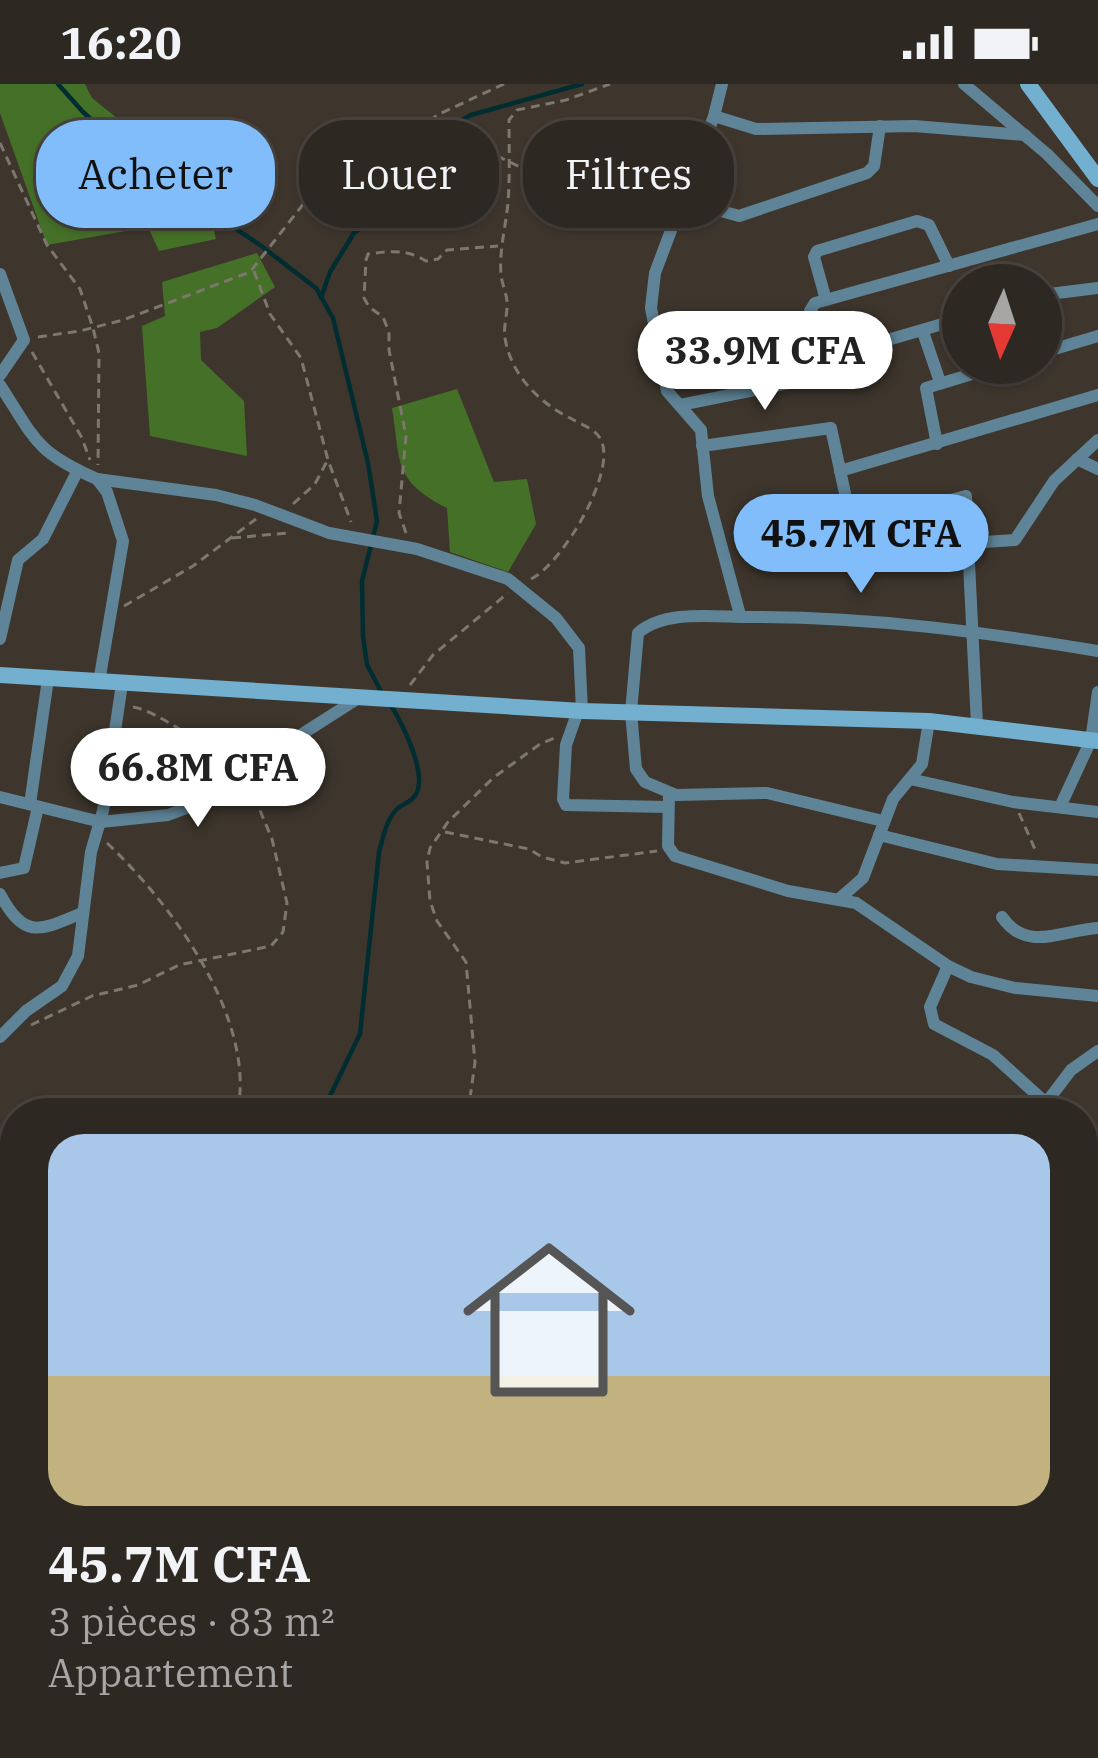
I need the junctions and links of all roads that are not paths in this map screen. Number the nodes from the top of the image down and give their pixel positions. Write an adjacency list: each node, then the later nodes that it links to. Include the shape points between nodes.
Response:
1 (722, 84): 4 (street)
2 (964, 84): 7 (street)
3 (1028, 84): 8 (street)
4 (714, 116): 5 (street); 6 (street, via 756,129)
5 (712, 120)
6 (880, 126): 7 (street); 10 (street, via 867,172)
7 (1024, 135): 9 (street)
8 (1098, 179)
9 (1098, 206)
10 (734, 215)
11 (1098, 224): 14 (street)
12 (672, 228): 26 (street, via 653,283)
13 (948, 264): 20 (street, via 929,225 917,221 817,251)
14 (956, 264)
15 (942, 268): 20 (street)
16 (0, 274): 19 (street)
17 (1098, 288): 18 (street)
18 (1062, 293)
19 (5, 297): 28 (street, via 25,340)
20 (826, 300): 22 (street, via 811,308)
21 (942, 325): 23 (street)
22 (814, 331): 26 (street); 27 (street)
23 (923, 332): 27 (street); 29 (street)
24 (1098, 336): 25 (street)
25 (1062, 347)
26 (660, 358): 32 (street, via 667,391)
27 (819, 360): 32 (street, via 811,380)
28 (0, 375)
29 (940, 382): 34 (street, via 925,390)
30 (2, 392): 38 (street, via 41,447)
31 (1098, 395): 34 (street)
32 (680, 405): 35 (street, via 698,424)
33 (1098, 440): 36 (street)
34 (938, 443): 39 (street)
35 (702, 446): 39 (street, via 831,428); 43 (street)
36 (1077, 459): 37 (street); 41 (street, via 1015,540)
37 (1098, 469)
38 (78, 470): 40 (street); 42 (street)
39 (840, 471): 41 (street, via 852,526 966,496)
40 (98, 478): 49 (street, via 123,541); 53 (street, via 216,495 508,579 556,618 582,658)
41 (968, 543): 44 (street)
42 (5, 591): 45 (street)
43 (740, 615): 44 (street); 54 (street, via 641,629)
44 (970, 629): 46 (street); 56 (street)
45 (0, 639)
46 (1098, 651)
47 (0, 675): 48 (street)
48 (49, 679): 49 (street); 61 (street)
49 (99, 682): 50 (street)
50 (122, 684): 52 (street); 64 (street)
51 (1098, 692): 57 (street)
52 (361, 697): 53 (street); 64 (street, via 208,800)
53 (580, 711): 54 (street); 60 (street, via 569,732 566,805)
54 (631, 712): 55 (street); 60 (street, via 636,769)
55 (929, 721): 56 (street); 58 (street, via 922,764)
56 (977, 725): 57 (street)
57 (1094, 740): 62 (street)
58 (910, 779): 62 (street); 65 (street)
59 (0, 797): 61 (street)
60 (668, 801): 65 (street, via 767,793); 69 (street, via 670,853)
61 (34, 806): 64 (street); 67 (street, via 24,868)
62 (1060, 807): 63 (street)
63 (1098, 812)
64 (99, 828): 70 (street)
65 (881, 828): 66 (street, via 973,860); 69 (street, via 863,878)
66 (1098, 870)
67 (0, 873)
68 (0, 894): 70 (street, via 35,930)
69 (838, 899): 73 (street, via 868,908)
70 (82, 913): 75 (street, via 72,973)
71 (1002, 917): 72 (street, via 1032,939)
72 (1098, 928)
73 (948, 966): 74 (street, via 1015,988); 77 (street, via 930,1007 934,1024 993,1055)
74 (1098, 997)
75 (0, 1037)
76 (1098, 1051): 78 (street)
77 (1040, 1098)
78 (1050, 1098)

